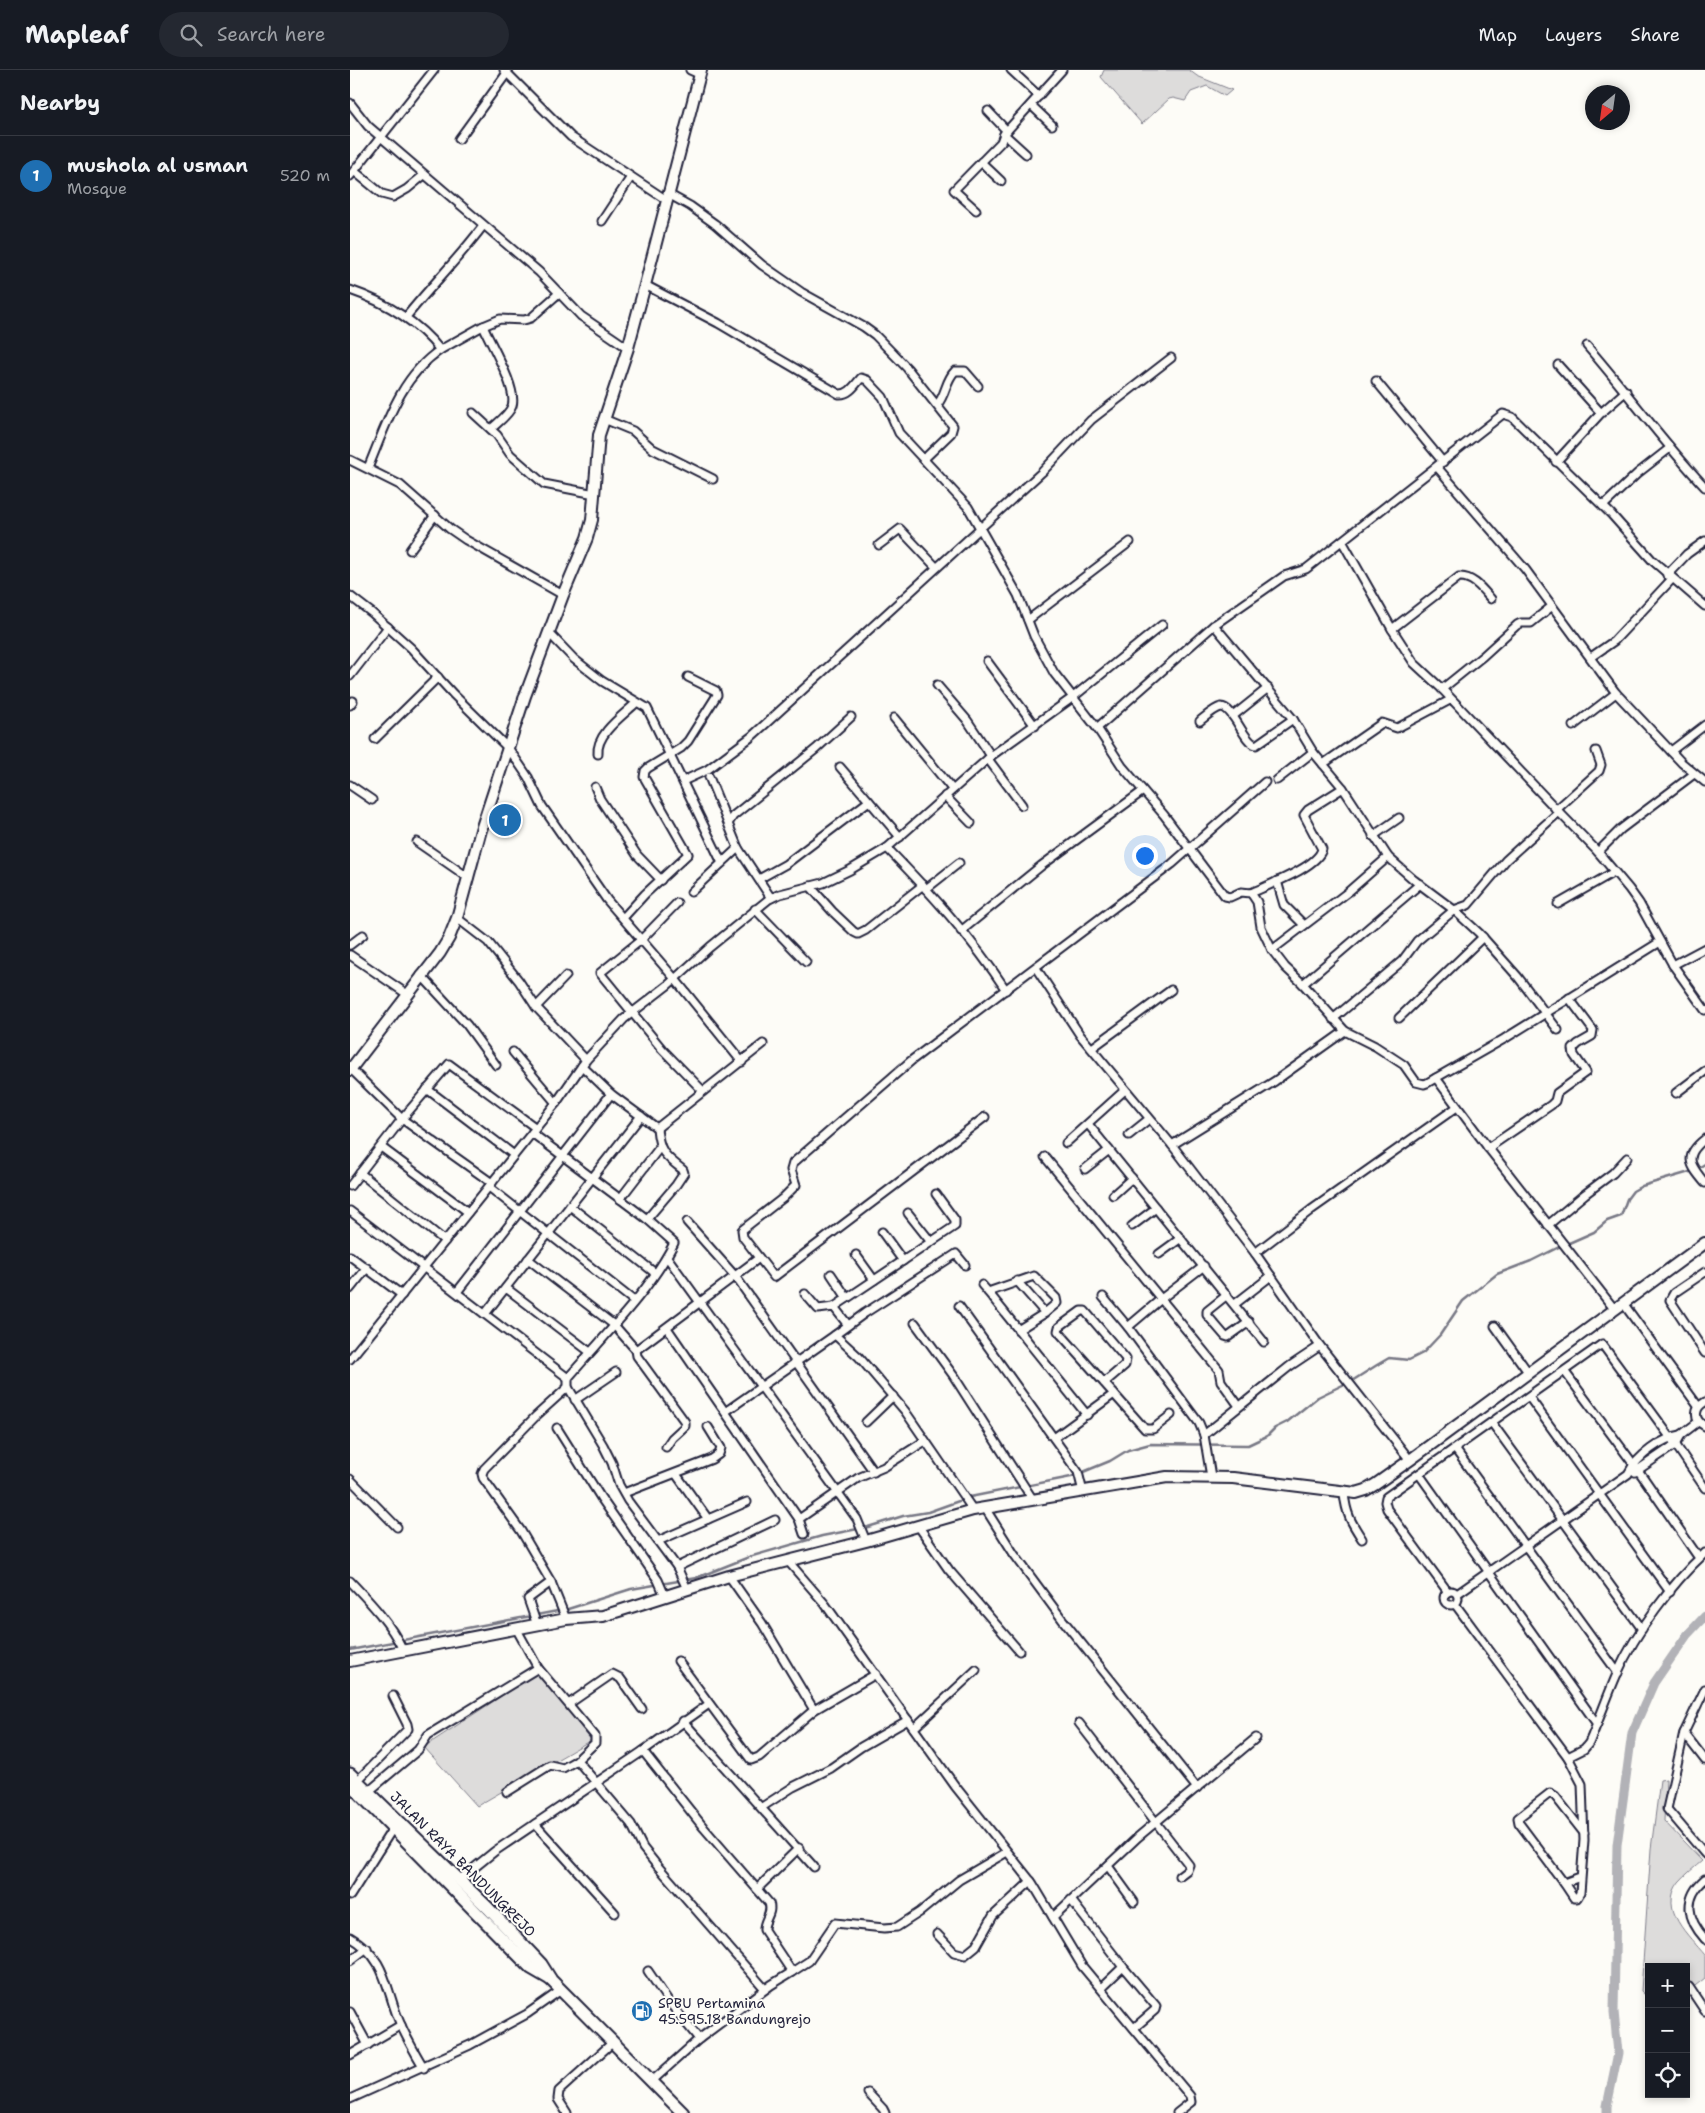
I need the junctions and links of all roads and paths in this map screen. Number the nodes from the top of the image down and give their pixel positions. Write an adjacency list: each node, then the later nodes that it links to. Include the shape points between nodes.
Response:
1 (434, 70): 12 (street)
2 (1011, 70): 6 (street)
3 (1062, 70): 6 (street)
4 (505, 72): 13 (street); 18 (street, via 571,137)
5 (697, 72): 20 (main road)
6 (1040, 96): 8 (street)
7 (350, 103): 12 (street)
8 (1032, 105): 10 (street); 11 (street)
9 (988, 111): 11 (street)
10 (1052, 125)
11 (1006, 133): 14 (street); 15 (street)
12 (381, 137): 16 (street); 17 (street)
13 (459, 139)
14 (1026, 154)
15 (981, 162): 19 (street); 21 (street, via 954,190)
16 (352, 174): 17 (street, via 382,194 393,197)
17 (424, 175): 23 (street)
18 (631, 177): 20 (street); 22 (street)
19 (1001, 181)
20 (669, 198): 24 (main road); 37 (street, via 690,206 762,265 875,335)
21 (976, 210)
22 (602, 221)
23 (483, 226): 26 (street, via 539,272); 27 (street, via 456,262)
24 (646, 285): 30 (main road); 43 (street, via 840,394 849,391 860,378 867,380 883,397 899,432)
25 (350, 290): 27 (street)
26 (559, 293): 28 (street, via 531,318 500,319); 30 (street, via 581,316)
27 (406, 317): 31 (street)
28 (483, 326): 31 (street); 41 (street, via 497,353 513,401 512,407)
29 (1587, 346): 36 (street)
30 (628, 348): 40 (main road)
31 (440, 350): 47 (street, via 422,364 401,392)
32 (1171, 358): 53 (street, via 1092,420)
33 (1558, 364): 39 (street)
34 (1376, 381): 46 (street)
35 (978, 386): 37 (street, via 964,371 955,371)
36 (1626, 391): 39 (street); 42 (street)
37 (937, 405): 43 (street, via 951,422 952,429)
38 (474, 413): 41 (street)
39 (1601, 413): 45 (street)
40 (604, 419): 48 (street, via 633,432 653,449); 50 (main road, via 599,435)
41 (491, 429): 50 (street, via 510,454 544,484)
42 (1670, 448): 49 (street); 51 (street)
43 (924, 458): 53 (street, via 968,507)
44 (350, 460): 47 (street)
45 (1556, 462): 46 (street, via 1512,417 1505,414); 51 (street)
46 (1440, 465): 55 (street); 65 (street, via 1525,569)
47 (368, 468): 52 (street, via 400,485)
48 (713, 479)
49 (1705, 487)
50 (595, 494): 61 (main road, via 587,538)
51 (1603, 506): 60 (street)
52 (435, 515): 58 (street); 61 (street, via 466,540)
53 (981, 528): 59 (street); 66 (street)
54 (1705, 540): 60 (street, via 1687,554)
55 (1342, 541): 68 (street, via 1306,570 1284,576); 70 (street)
56 (1130, 542): 66 (street)
57 (879, 545): 59 (street, via 900,529)
58 (410, 550)
59 (936, 567): 106 (street, via 751,737 707,770)
60 (1670, 577): 64 (street); 72 (street, via 1614,640)
61 (563, 595): 71 (main road)
62 (350, 596): 69 (street)
63 (1491, 600): 70 (street, via 1476,583 1459,577)
64 (1705, 606)
65 (1551, 607): 72 (street); 79 (street, via 1531,623 1517,625)
66 (1028, 620): 81 (street, via 1054,674)
67 (1162, 625): 81 (street)
68 (1214, 625): 78 (street); 92 (street)
69 (388, 627): 74 (street); 75 (street)
70 (1392, 629): 79 (street, via 1414,663)
71 (550, 634): 83 (street, via 574,659); 94 (main road)
72 (1591, 657): 80 (street)
73 (987, 661): 90 (street)
74 (350, 676)
75 (438, 677): 93 (street); 94 (street)
76 (688, 677): 99 (street, via 716,691 717,695 688,741)
77 (937, 685): 100 (street, via 967,720)
78 (1268, 688): 85 (street); 87 (street)
79 (1442, 690): 82 (street)
80 (1616, 693): 91 (street); 96 (street)
81 (1072, 698): 90 (street); 92 (street)
82 (1450, 700): 101 (street, via 1397,728 1382,723); 118 (street)
83 (636, 702): 98 (street, via 600,739); 99 (street, via 647,708)
84 (852, 716): 120 (street)
85 (1233, 716): 87 (street, via 1251,743 1256,745); 88 (street, via 1222,707)
86 (894, 718): 112 (street)
87 (1293, 719): 97 (street)
88 (1200, 721)
89 (1705, 725): 96 (street)
90 (1035, 726): 100 (street)
91 (1574, 726)
92 (1097, 728): 113 (street)
93 (375, 740)
94 (508, 749): 133 (main road); 148 (street, via 566,842)
95 (1596, 750): 118 (street, via 1601,765 1599,771)
96 (1671, 751): 103 (street)
97 (1313, 752): 101 (street); 105 (street)
98 (598, 754)
99 (670, 754): 106 (street); 135 (street, via 645,771 644,780 688,854)
100 (990, 757): 112 (street); 117 (street)
101 (1323, 764): 111 (street)
102 (840, 767): 116 (street)
103 (1694, 774): 108 (street); 128 (street, via 1621,829)
104 (709, 777): 120 (street)
105 (1277, 780)
106 (683, 781): 130 (street)
107 (1264, 782): 127 (street)
108 (1705, 782)
109 (350, 785): 115 (street)
110 (594, 787): 135 (street, via 637,854)
111 (1343, 788): 122 (street); 136 (street, via 1308,810 1304,816 1322,849 1319,856)
112 (952, 789): 114 (street)
113 (1143, 791): 127 (street); 150 (street, via 1041,866)
114 (945, 796): 121 (street); 123 (street)
115 (372, 800)
116 (869, 801): 123 (street); 134 (street, via 786,864)
117 (1022, 805)
118 (1557, 811): 128 (street); 146 (street, via 1506,860 1468,905)
119 (1399, 818): 122 (street)
120 (729, 822): 125 (street)
121 (971, 823)
122 (1372, 836): 129 (street)
123 (900, 837): 126 (street)
124 (417, 842): 133 (street)
125 (738, 848): 130 (street); 134 (street)
126 (887, 848): 138 (street, via 850,870); 139 (street)
127 (1189, 849): 141 (street, via 1227,898 1242,892); 161 (street)
128 (1598, 852): 132 (street)
129 (1388, 857): 137 (street); 149 (street)
130 (722, 863): 140 (street)
131 (959, 863): 139 (street)
132 (1614, 872): 144 (street); 154 (street, via 1638,903)
133 (469, 878): 147 (main road)
134 (759, 879): 142 (street)
135 (661, 880): 148 (street)
136 (1277, 881): 141 (street); 149 (street, via 1284,906)
137 (1420, 884): 146 (street); 165 (street)
138 (810, 886): 139 (street, via 858,934); 142 (street)
139 (925, 887): 150 (street)
140 (691, 892)
141 (1251, 893): 157 (street, via 1257,902 1261,927)
142 (771, 898): 145 (street)
143 (677, 903): 153 (street)
144 (1558, 904)
145 (755, 909): 159 (street); 164 (street)
146 (1454, 910): 152 (street); 175 (street, via 1417,942 1402,961)
147 (458, 918): 162 (main road, via 440,953); 170 (street, via 488,942)
148 (623, 918): 153 (street)
149 (1304, 926): 157 (street)
150 (961, 931): 166 (street, via 987,960)
151 (363, 935): 155 (street)
152 (1483, 937): 173 (street); 174 (street)
153 (641, 940): 164 (street); 172 (street, via 600,973)
154 (1660, 942): 160 (street); 169 (street)
155 (350, 945)
156 (1705, 948): 160 (street)
157 (1272, 950): 165 (street)
158 (350, 955): 168 (street)
159 (806, 962)
160 (1674, 965): 171 (street)
161 (1036, 968): 166 (street); 179 (street)
162 (421, 975): 168 (main road); 183 (street, via 467,1025)
163 (566, 976): 170 (street)
164 (675, 979): 172 (street); 181 (street)
165 (1303, 984): 175 (street)
166 (1006, 990): 244 (street, via 912,1060 793,1163 791,1170 796,1185 741,1232)
167 (1172, 990): 179 (street)
168 (407, 994): 184 (main road)
169 (1570, 998): 173 (street); 207 (street, via 1593,1028 1592,1036 1573,1050 1586,1072 1557,1093 1551,1105)
170 (536, 1007): 182 (street)
171 (1705, 1010)
172 (632, 1014): 182 (street); 189 (street)
173 (1545, 1014): 176 (street); 186 (street)
174 (1399, 1018)
175 (1333, 1019): 177 (street)
176 (1558, 1030)
177 (1345, 1031): 186 (street, via 1404,1065 1420,1084); 204 (street, via 1275,1081)
178 (763, 1044): 181 (street)
179 (1092, 1048): 188 (street)
180 (513, 1052): 192 (street)
181 (742, 1062): 189 (street)
182 (584, 1063): 191 (street); 192 (street)
183 (496, 1065)
184 (350, 1070): 196 (street)
185 (1705, 1071): 190 (street)
186 (1436, 1078): 193 (street)
187 (427, 1089): 196 (street); 200 (street, via 449,1064); 209 (street)
188 (1125, 1090): 197 (street); 198 (street)
189 (703, 1091): 199 (street)
190 (1676, 1092)
191 (612, 1094): 194 (street); 210 (street)
192 (556, 1103): 200 (street)
193 (1457, 1107): 207 (street); 240 (street, via 1311,1210)
194 (641, 1116): 199 (street); 215 (street)
195 (985, 1117): 244 (street, via 774,1277)
196 (402, 1119): 205 (street); 218 (street)
197 (1149, 1119): 201 (street); 204 (street)
198 (1088, 1124): 203 (street); 208 (street)
199 (657, 1128): 206 (street)
200 (534, 1130): 209 (street); 210 (street)
201 (1129, 1136)
202 (1705, 1139): 217 (street, via 1691,1154 1694,1170)
203 (1066, 1143)
204 (1172, 1145): 240 (street)
205 (381, 1147): 214 (street); 227 (street)
206 (660, 1147): 222 (street); 229 (street, via 684,1173)
207 (1488, 1148): 231 (street)
208 (1109, 1150): 213 (street); 216 (street)
209 (514, 1155): 218 (street)
210 (564, 1156): 215 (street); 225 (street)
211 (1045, 1157): 268 (street)
212 (1627, 1158): 231 (street)
213 (1085, 1169)
214 (360, 1173): 219 (street); 236 (street)
215 (592, 1178): 222 (street); 223 (street)
216 (1132, 1178): 221 (street); 224 (street)
217 (1703, 1180)
218 (490, 1185): 225 (street); 227 (street)
219 (350, 1186)
220 (936, 1194): 237 (street, via 956,1224)
221 (1112, 1195)
222 (620, 1199): 229 (street)
223 (570, 1206): 233 (street); 252 (street)
224 (1156, 1208): 232 (street); 235 (street)
225 (521, 1210): 233 (street); 261 (street)
226 (350, 1211): 249 (street)
227 (468, 1212): 236 (street)
228 (908, 1213): 237 (street)
229 (647, 1219): 243 (street, via 674,1243)
230 (687, 1222): 254 (street)
231 (1548, 1225): 274 (street)
232 (1132, 1226)
233 (549, 1232): 245 (street); 269 (street)
234 (882, 1232): 246 (street)
235 (1181, 1238): 239 (street); 248 (street)
236 (446, 1241): 249 (street)
237 (931, 1242): 246 (street)
238 (1705, 1243): 274 (main road)
239 (1159, 1254)
240 (1255, 1254): 255 (street)
241 (856, 1255): 256 (street)
242 (350, 1256): 250 (street)
243 (667, 1257): 252 (street); 270 (street)
244 (759, 1258): 254 (street)
245 (528, 1260): 259 (street); 279 (street)
246 (903, 1261): 256 (street)
247 (965, 1265): 280 (street, via 956,1254)
248 (1204, 1266): 265 (street); 268 (street)
249 (425, 1267): 261 (street); 264 (street)
250 (366, 1268): 260 (street); 264 (street)
251 (1705, 1272): 290 (street, via 1674,1293 1670,1300)
252 (656, 1273): 269 (street)
253 (831, 1274): 267 (street)
254 (735, 1276): 270 (street); 292 (street)
255 (1271, 1276): 271 (street); 287 (street)
256 (874, 1280): 267 (street)
257 (1017, 1281): 262 (street); 275 (street); 275 (street, via 1034,1276 1056,1298 1055,1306)
258 (982, 1285): 262 (street)
259 (506, 1288): 276 (street); 289 (street)
260 (350, 1289)
261 (457, 1292): 276 (street)
262 (988, 1292): 284 (street)
263 (805, 1294): 272 (street, via 818,1309)
264 (402, 1295): 291 (street)
265 (1227, 1295): 271 (street); 277 (street, via 1207,1311 1224,1336 1228,1337)
266 (1104, 1297): 282 (street)
267 (846, 1298): 272 (street)
268 (1161, 1298): 282 (street); 305 (street, via 1219,1370 1221,1381)
269 (634, 1301): 279 (street)
270 (700, 1301): 283 (street); 298 (street)
271 (1235, 1304): 277 (street)
272 (834, 1306): 280 (street)
273 (959, 1306): 317 (street)
274 (1619, 1306): 294 (main road); 304 (street)
275 (1045, 1313): 284 (street)
276 (486, 1314): 296 (street)
277 (1249, 1322): 286 (street)
278 (915, 1323): 337 (street, via 953,1375)
279 (614, 1325): 288 (street); 289 (street)
280 (848, 1325): 285 (street)
281 (1495, 1326): 294 (street)
282 (1128, 1327): 314 (street, via 1199,1423)
283 (667, 1328): 288 (street); 306 (street)
284 (1018, 1330): 307 (street)
285 (835, 1335): 292 (street); 301 (street)
286 (1264, 1342)
287 (1320, 1346): 305 (street); 322 (street)
288 (636, 1350): 320 (street, via 637,1356 685,1422)
289 (590, 1352): 296 (street)
290 (1705, 1353)
291 (350, 1359)
292 (796, 1362): 298 (street); 324 (street)
293 (616, 1372): 303 (street)
294 (1528, 1372): 322 (main road)
295 (1564, 1372): 302 (street); 316 (street, via 1602,1344); 323 (street)
296 (568, 1378): 299 (street)
297 (1104, 1383): 297 (street, via 1058,1331 1081,1312 1085,1312 1126,1360 1126,1365); 300 (street)
298 (760, 1386): 306 (street); 334 (street)
299 (568, 1387): 303 (street); 359 (street, via 500,1451 482,1474)
300 (1114, 1394): 307 (street); 308 (street, via 1145,1429 1153,1429)
301 (893, 1396): 309 (street); 318 (street)
302 (1529, 1397): 310 (street); 336 (street)
303 (575, 1400): 333 (street, via 603,1446)
304 (1702, 1404): 311 (street, via 1696,1414)
305 (1239, 1406): 314 (street)
306 (725, 1412): 342 (street)
307 (1087, 1415): 317 (street)
308 (1171, 1415)
309 (866, 1422)
310 (1492, 1423): 321 (street); 344 (street)
311 (1702, 1424): 315 (street)
312 (708, 1427): 326 (street, via 721,1448 720,1452 712,1459)
313 (557, 1428): 363 (street)
314 (1204, 1435): 329 (street)
315 (1682, 1435): 316 (street); 319 (street)
316 (1670, 1437): 319 (street); 323 (street)
317 (1054, 1438): 331 (street, via 1078,1472)
318 (925, 1441): 324 (street); 339 (street)
319 (1676, 1444): 325 (street); 332 (street)
320 (666, 1447)
321 (1455, 1449): 327 (street); 351 (street)
322 (1410, 1460): 335 (main road, via 1366,1490)
323 (1633, 1464): 325 (street); 328 (street)
324 (874, 1472): 334 (street, via 858,1478)
325 (1639, 1472): 328 (street); 353 (street)
326 (676, 1474): 333 (street); 341 (street)
327 (1419, 1474): 356 (street); 361 (street, via 1389,1495 1386,1505)
328 (1628, 1474): 336 (street)
329 (1211, 1477): 331 (main road, via 1150,1478); 335 (main road)
330 (350, 1479): 346 (street)
331 (1082, 1487): 337 (main road)
332 (1705, 1488)
333 (624, 1493): 350 (street)
334 (838, 1493): 342 (street); 348 (street, via 857,1518)
335 (1344, 1493): 349 (street, via 1349,1519)
336 (1599, 1494): 344 (street); 362 (street)
337 (1030, 1496): 340 (main road)
338 (747, 1502): 341 (street)
339 (971, 1507): 340 (main road); 345 (main road)
340 (986, 1508): 397 (street, via 1014,1554 1062,1619)
341 (708, 1519): 350 (street)
342 (799, 1519): 347 (street)
343 (775, 1520): 355 (street)
344 (1563, 1521): 351 (street); 369 (street)
345 (918, 1527): 348 (main road); 371 (street, via 949,1570)
346 (397, 1528)
347 (804, 1534)
348 (865, 1539): 354 (main road)
349 (1362, 1539)
350 (658, 1541): 355 (street)
351 (1525, 1546): 356 (street); 376 (street)
352 (1705, 1553): 353 (street)
353 (1699, 1558): 362 (street)
354 (788, 1560): 357 (main road); 377 (street, via 826,1604)
355 (677, 1567): 360 (street)
356 (1489, 1572): 364 (street); 387 (street)
357 (729, 1576): 360 (main road); 383 (street, via 762,1623)
358 (350, 1581): 370 (street, via 398,1636)
359 (551, 1582): 366 (street); 367 (street, via 529,1597)
360 (684, 1583): 363 (main road)
361 (1448, 1592): 364 (street); 365 (street, via 1446,1602)
362 (1670, 1592): 369 (street)
363 (664, 1593): 366 (main road, via 603,1616)
364 (1457, 1594): 365 (street)
365 (1455, 1604): 392 (street)
366 (564, 1616): 367 (main road)
367 (535, 1621): 368 (main road)
368 (516, 1628): 370 (main road); 374 (street)
369 (1642, 1629): 376 (street)
370 (402, 1647): 372 (main road)
371 (1019, 1650)
372 (350, 1661)
373 (678, 1661): 381 (street)
374 (538, 1668): 380 (street); 398 (street, via 432,1732 418,1750)
375 (976, 1670): 388 (street)
376 (1618, 1673): 387 (street)
377 (876, 1674): 383 (street); 384 (street)
378 (1705, 1689): 389 (street)
379 (393, 1696): 395 (street, via 408,1729)
380 (570, 1704): 382 (street, via 612,1674 620,1678); 393 (street, via 596,1739)
381 (709, 1704): 383 (street, via 751,1760 759,1757); 385 (street)
382 (642, 1709)
383 (814, 1710)
384 (908, 1720): 388 (street); 400 (street)
385 (683, 1721): 391 (street); 400 (street)
386 (1079, 1723): 401 (street)
387 (1597, 1724): 392 (street, via 1586,1747)
388 (914, 1728): 406 (street)
389 (1684, 1733): 394 (street); 407 (street, via 1667,1809)
390 (1256, 1738): 397 (street)
391 (643, 1751): 396 (street); 416 (street)
392 (1568, 1757): 404 (street, via 1582,1784)
393 (577, 1760): 396 (street); 399 (street, via 562,1768 550,1764)
394 (1705, 1760)
395 (352, 1780): 398 (main road, JALAN RAYA BANDUNGREJO); 403 (main road, JALAN RAYA BANDUNGREJO)
396 (597, 1782): 402 (street); 433 (street, via 634,1828 643,1848)
397 (1197, 1788): 401 (street)
398 (368, 1792): 413 (main road, JALAN RAYA BANDUNGREJO)
399 (507, 1792)
400 (762, 1807): 405 (street)
401 (1156, 1822): 408 (street); 410 (street, via 1190,1865)
402 (535, 1824): 413 (street); 420 (street)
403 (393, 1828): 417 (street); 430 (main road, JALAN RAYA BANDUNGREJO, via 531,1968)
404 (1584, 1833): 411 (street); 415 (street, via 1550,1793 1518,1818)
405 (799, 1848): 409 (street); 416 (street)
406 (1007, 1852): 414 (street); 429 (street, via 959,1880 897,1927 835,1923 808,1961)
407 (1705, 1854)
408 (1108, 1866): 418 (street); 419 (street)
409 (814, 1867)
410 (1178, 1876)
411 (1580, 1877): 415 (street); 415 (street, via 1578,1898 1572,1896)
412 (1705, 1879): 424 (street, via 1692,1893 1690,1911 1694,1925)
413 (459, 1880): 430 (main road, JALAN RAYA BANDUNGREJO, via 541,1964)
414 (1030, 1881): 421 (street); 422 (street, via 993,1916 976,1946 966,1955 954,1952)
415 (1564, 1883)
416 (757, 1889): 429 (street, via 770,1906 764,1930)
417 (350, 1896)
418 (1070, 1900): 421 (street); 427 (street)
419 (1134, 1902)
420 (615, 1913)
421 (1053, 1917): 431 (street, via 1075,1956)
422 (937, 1934)
423 (350, 1937): 425 (street)
424 (1705, 1939)
425 (367, 1948): 426 (street); 437 (street, via 384,1974)
426 (350, 1961)
427 (1123, 1967): 431 (street); 438 (street, via 1156,2006)
428 (648, 1971): 439 (street)
429 (792, 1972): 433 (street)
430 (551, 1980): 434 (main road, JALAN RAYA BANDUNGREJO)
431 (1101, 1988): 438 (street)
432 (1690, 1988): 435 (street)
433 (764, 1989): 439 (street)
434 (561, 1990): 440 (main road, JALAN RAYA BANDUNGREJO); 443 (street, via 527,2014)
435 (1705, 2011)
436 (350, 2012): 441 (street)
437 (401, 2025): 441 (street); 443 (street)
438 (1134, 2028): 450 (street, via 1190,2096 1190,2102)
439 (699, 2039): 444 (street)
440 (612, 2042): 444 (main road, JALAN RAYA BANDUNGREJO); 447 (street, via 559,2091 558,2098)
441 (368, 2044): 442 (street)
442 (350, 2054)
443 (424, 2068): 446 (street)
444 (651, 2082): 448 (main road, JALAN RAYA BANDUNGREJO)
445 (868, 2092): 449 (street)
446 (350, 2099)
447 (568, 2113)
448 (683, 2113)
449 (885, 2113)
450 (1178, 2113)

